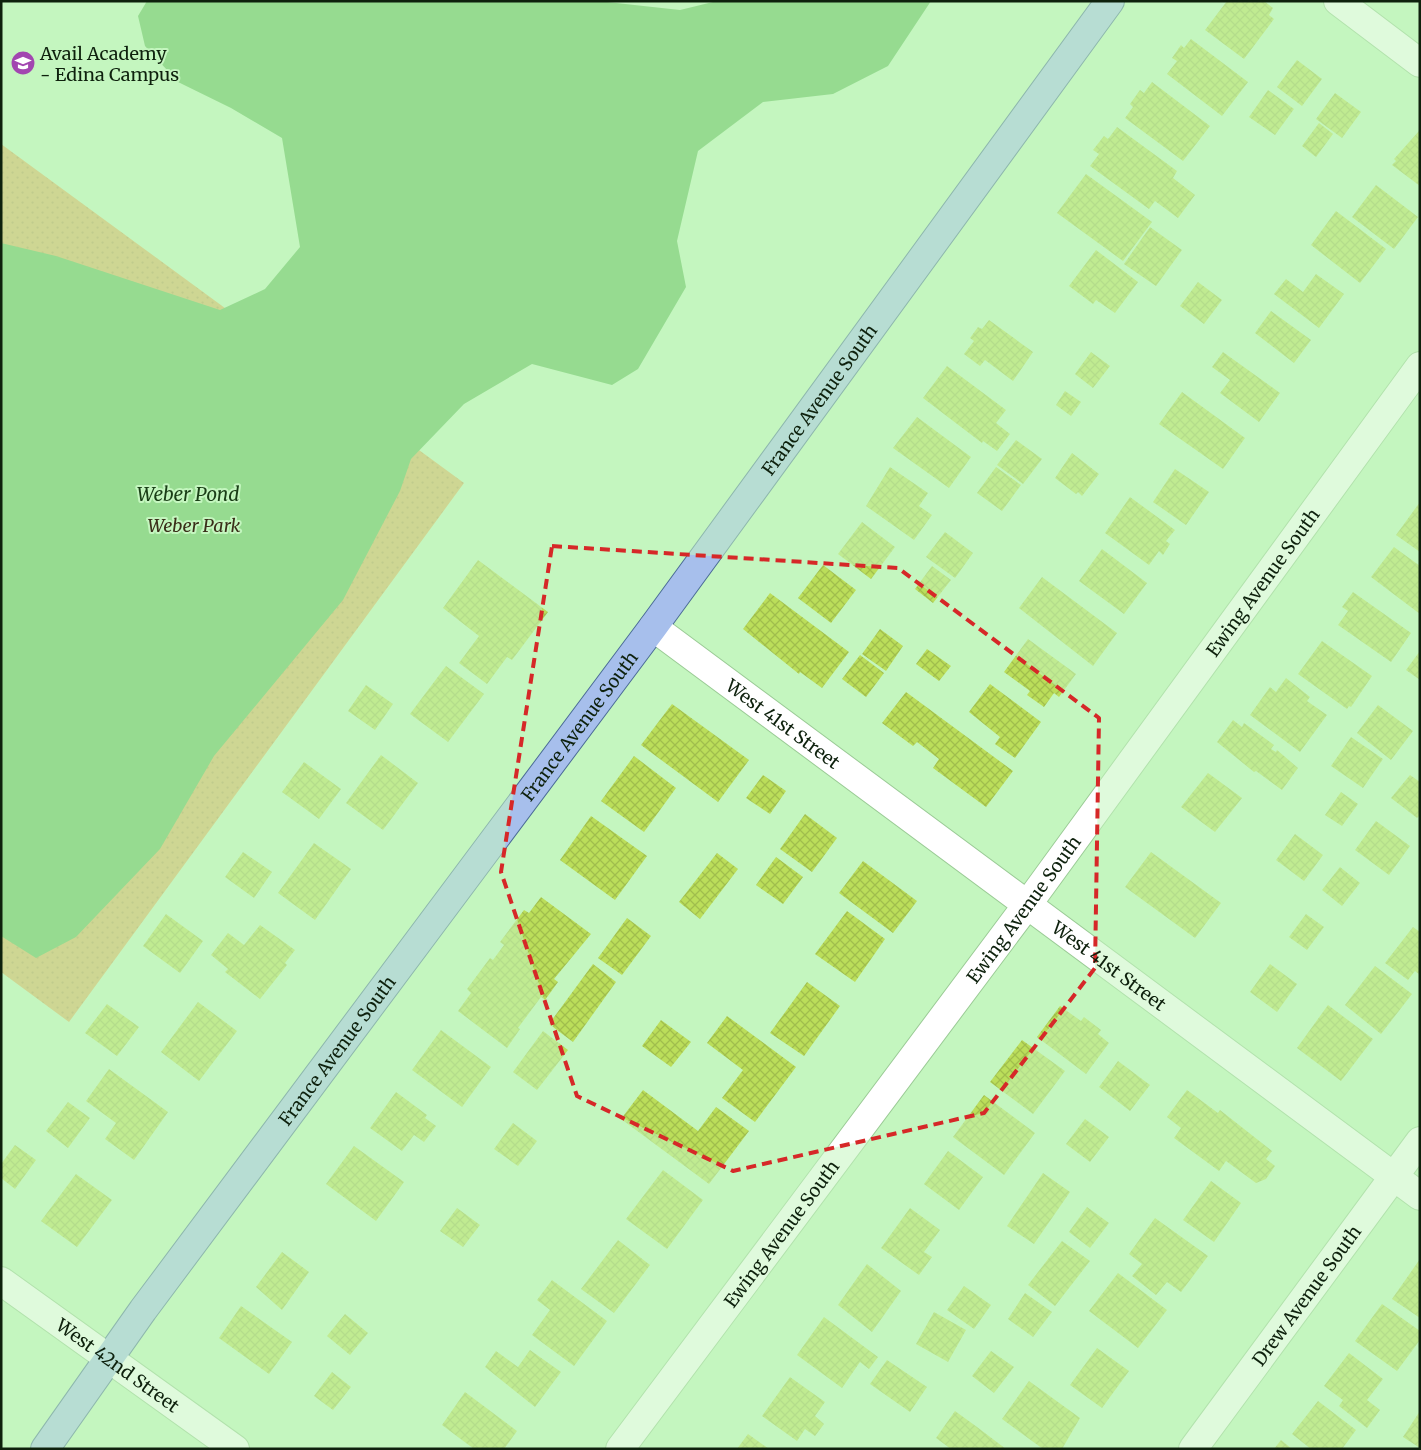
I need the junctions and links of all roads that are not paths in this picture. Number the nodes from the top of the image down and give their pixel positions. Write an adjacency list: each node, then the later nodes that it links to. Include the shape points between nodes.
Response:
1 (1110, 1): 5 (main road, France Avenue South)
2 (1338, 1): 3 (street)
3 (1420, 62)
4 (1420, 366): 6 (street, Ewing Avenue South)
5 (653, 627): 6 (street, West 41st Street); 11 (main road, France Avenue South)
6 (1027, 905): 8 (street, West 41st Street); 14 (street, Ewing Avenue South)
7 (1420, 1141): 8 (street, Drew Avenue South)
8 (1394, 1177): 9 (street, West 41st Street); 15 (street, Drew Avenue South)
9 (1420, 1196)
10 (1, 1280): 11 (street, West 42nd Street)
11 (109, 1358): 12 (main road, France Avenue South); 13 (street, West 42nd Street)
12 (45, 1449)
13 (235, 1449)
14 (620, 1449)
15 (1193, 1449)

